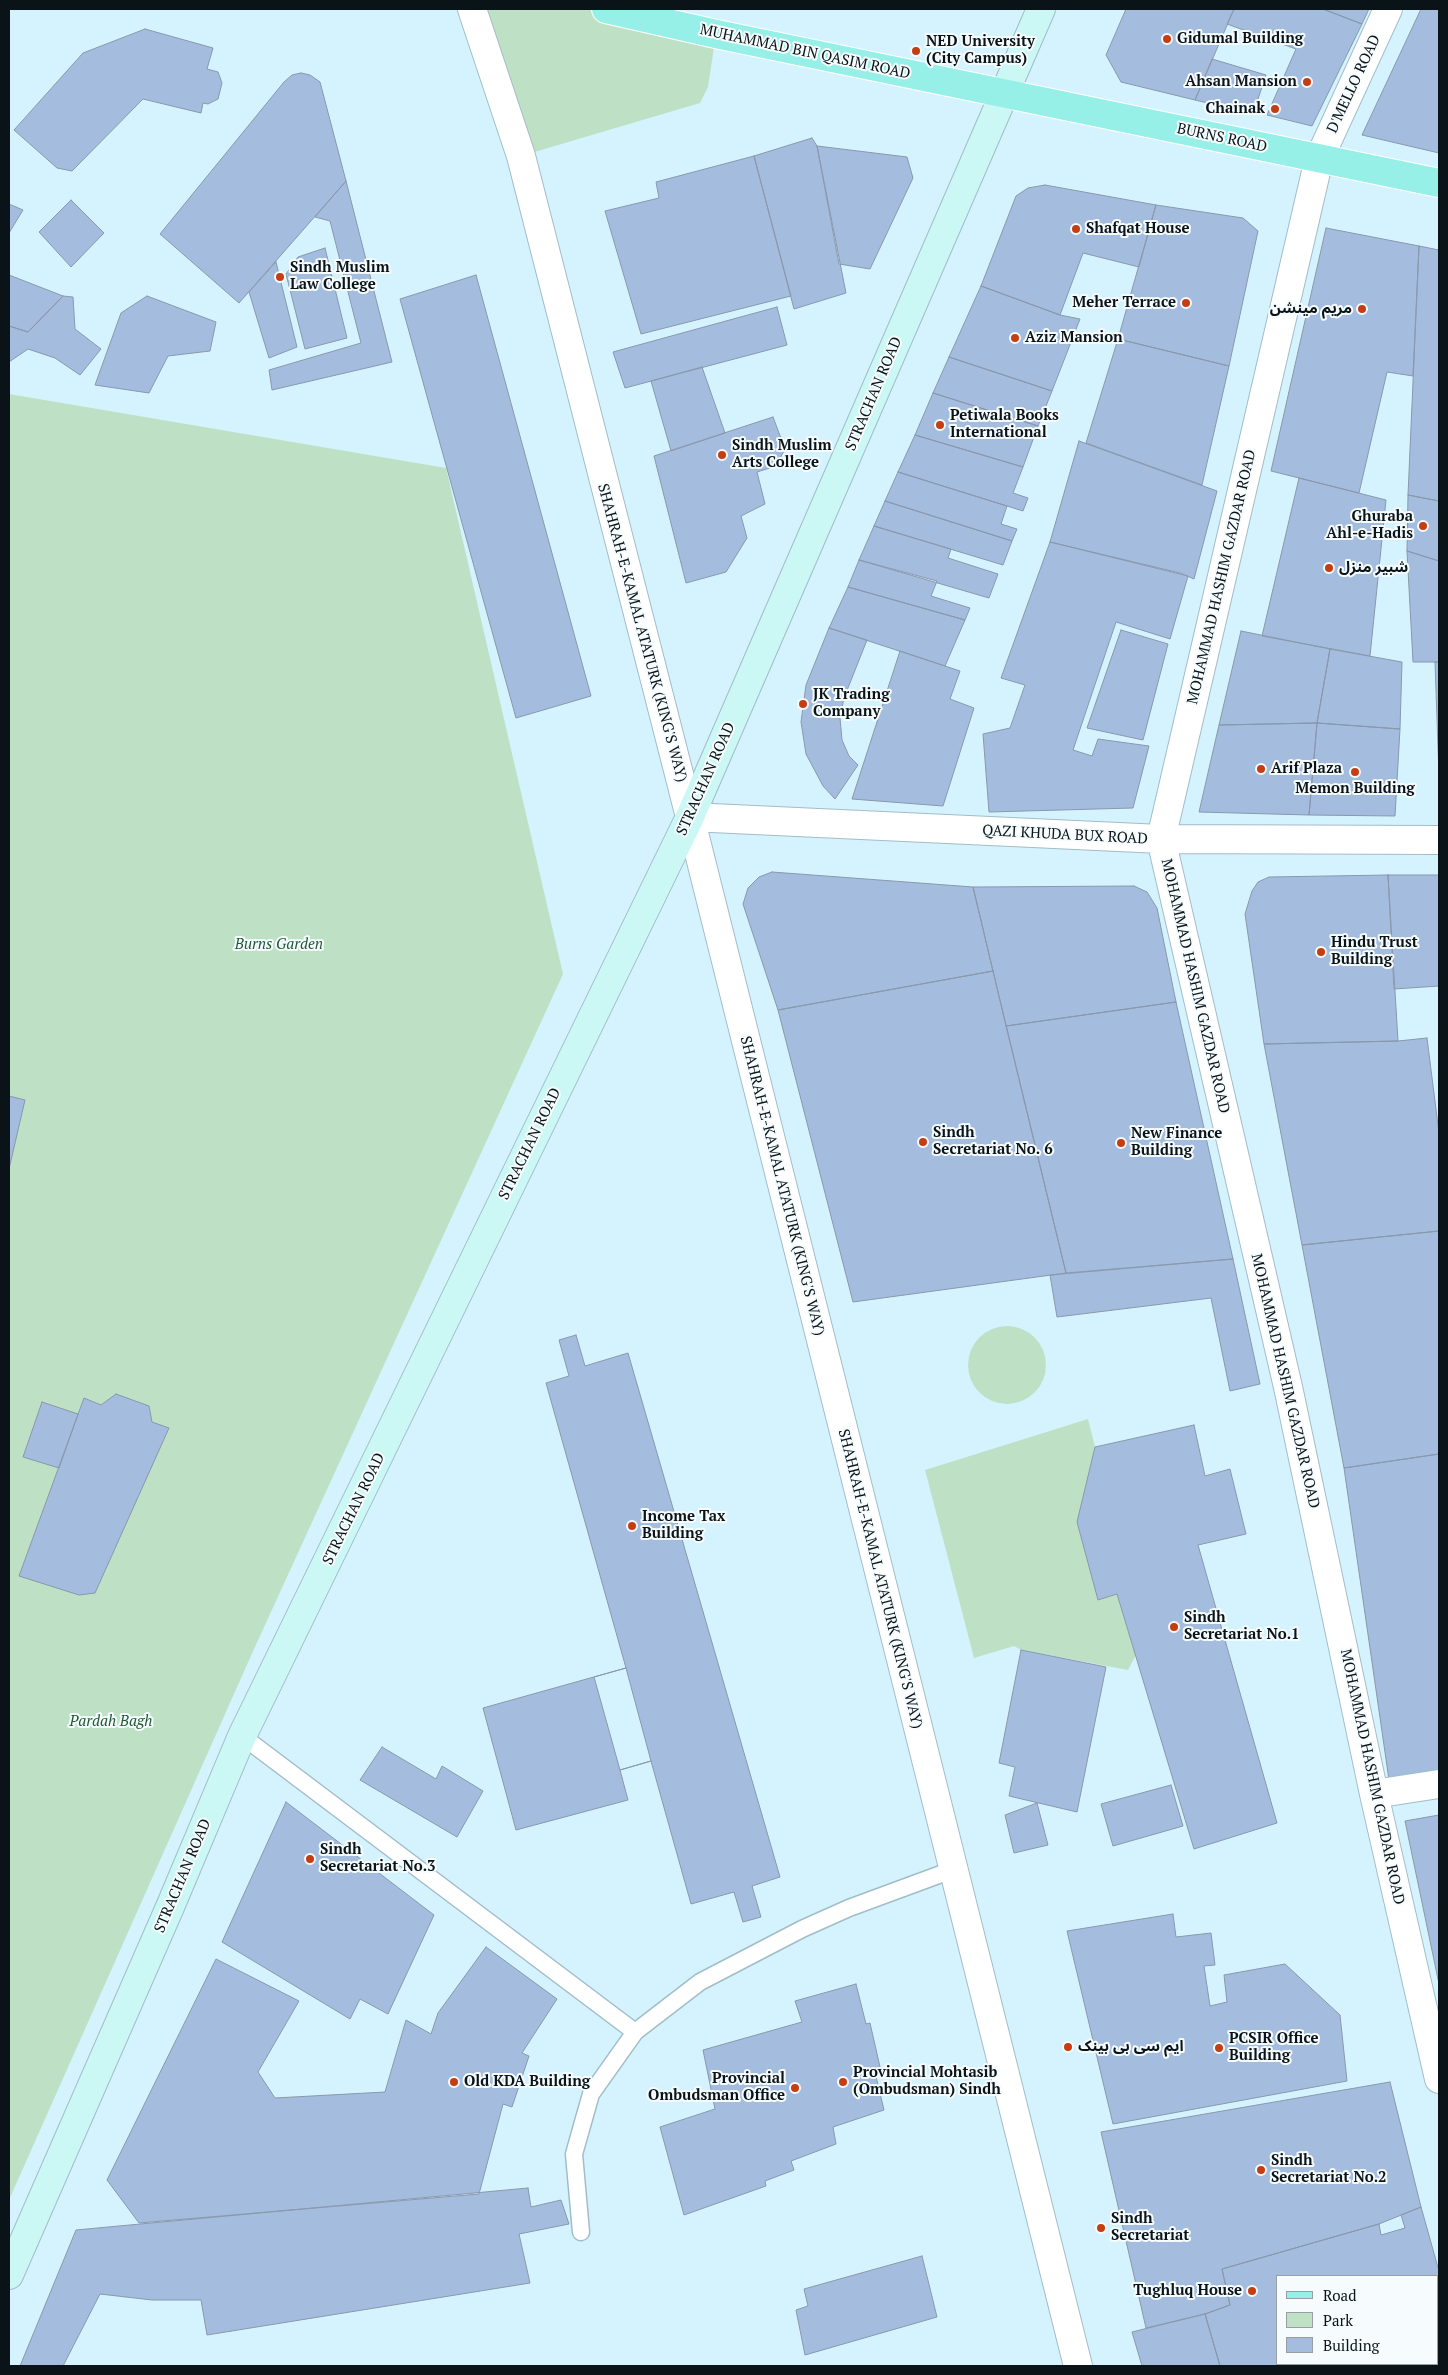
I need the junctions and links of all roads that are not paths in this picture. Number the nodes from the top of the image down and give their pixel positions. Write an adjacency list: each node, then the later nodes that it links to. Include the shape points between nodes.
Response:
1 (472, 9): 8 (street, SHAHRAH-E-KAMAL ATATURK (KING'S WAY), via 521,156)
2 (606, 9): 5 (main road, MUHAMMAD BIN QASIM ROAD)
3 (1041, 9): 5 (main road, STRACHAN ROAD)
4 (1388, 9): 6 (street, D'MELLO ROAD)
5 (1005, 93): 6 (main road, BURNS ROAD); 8 (main road, STRACHAN ROAD)
6 (1319, 159): 7 (main road, BURNS ROAD); 9 (street, MOHAMMAD HASHIM GAZDAR ROAD)
7 (1439, 183)
8 (690, 817): 9 (street, QAZI KHUDA BUX ROAD); 11 (main road, STRACHAN ROAD); 14 (street, SHAHRAH-E-KAMAL ATATURK (KING'S WAY))
9 (1160, 839): 10 (street, QAZI KHUDA BUX ROAD); 13 (street, MOHAMMAD HASHIM GAZDAR ROAD, via 1288,1387)
10 (1439, 840)
11 (242, 1736): 15 (lane); 18 (main road, STRACHAN ROAD)
12 (1439, 1784): 13 (street)
13 (1374, 1794): 16 (street, MOHAMMAD HASHIM GAZDAR ROAD)
14 (952, 1870): 15 (lane, via 802,1929 700,1982); 19 (street, SHAHRAH-E-KAMAL ATATURK (KING'S WAY))
15 (635, 2032): 17 (lane, via 591,2094 574,2154)
16 (1439, 2079)
17 (581, 2232)
18 (9, 2275)
19 (1078, 2366)

